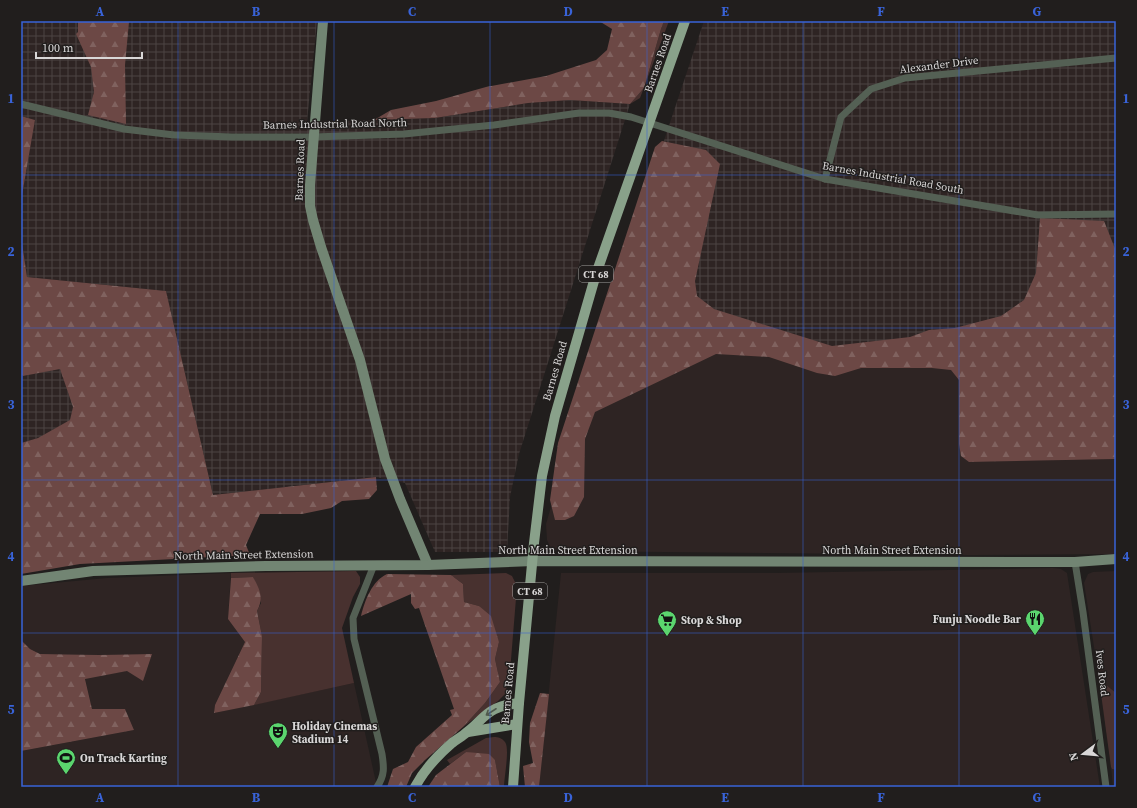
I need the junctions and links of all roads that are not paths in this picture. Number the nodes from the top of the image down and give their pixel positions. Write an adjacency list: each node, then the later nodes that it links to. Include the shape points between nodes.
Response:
1 (324, 21): 6 (street, Barnes Road)
2 (685, 21): 5 (main road, Barnes Road / CT 68)
3 (1116, 58): 7 (street, Alexander Drive, via 905,78 871,89 841,117)
4 (21, 104): 6 (street, Barnes Industrial Road North, via 124,129 232,137)
5 (650, 123): 6 (street, Barnes Industrial Road North, via 609,113 579,113 404,134); 7 (street, Barnes Industrial Road South); 10 (main road, Barnes Road / CT 68, via 596,274 555,416 542,476)
6 (313, 137): 13 (street, Barnes Road, via 310,185 313,220 360,360 385,459)
7 (825, 179): 8 (street, Barnes Industrial Road South, via 1038,215)
8 (1116, 214)
9 (1116, 559): 11 (street, North Main Street Extension)
10 (533, 562): 11 (street, North Main Street Extension); 13 (street, North Main Street Extension); 15 (main road, Barnes Road / CT 68)
11 (1075, 562): 21 (street, Ives Road)
12 (374, 565): 13 (street, North Main Street Extension); 14 (street, North Main Street Extension, via 134,569 93,571); 18 (street, via 353,618 354,639 384,768 383,778)
13 (428, 565)
14 (21, 581)
15 (519, 703): 16 (main road, Barnes Road / CT 68); 17 (main road, one-way to 17, via 495,709)
16 (517, 724): 17 (main road); 20 (main road, Barnes Road / CT 68)
17 (468, 732): 19 (main road, via 452,743 428,767)
18 (377, 787)
19 (415, 787)
20 (513, 787)
21 (1106, 787)

